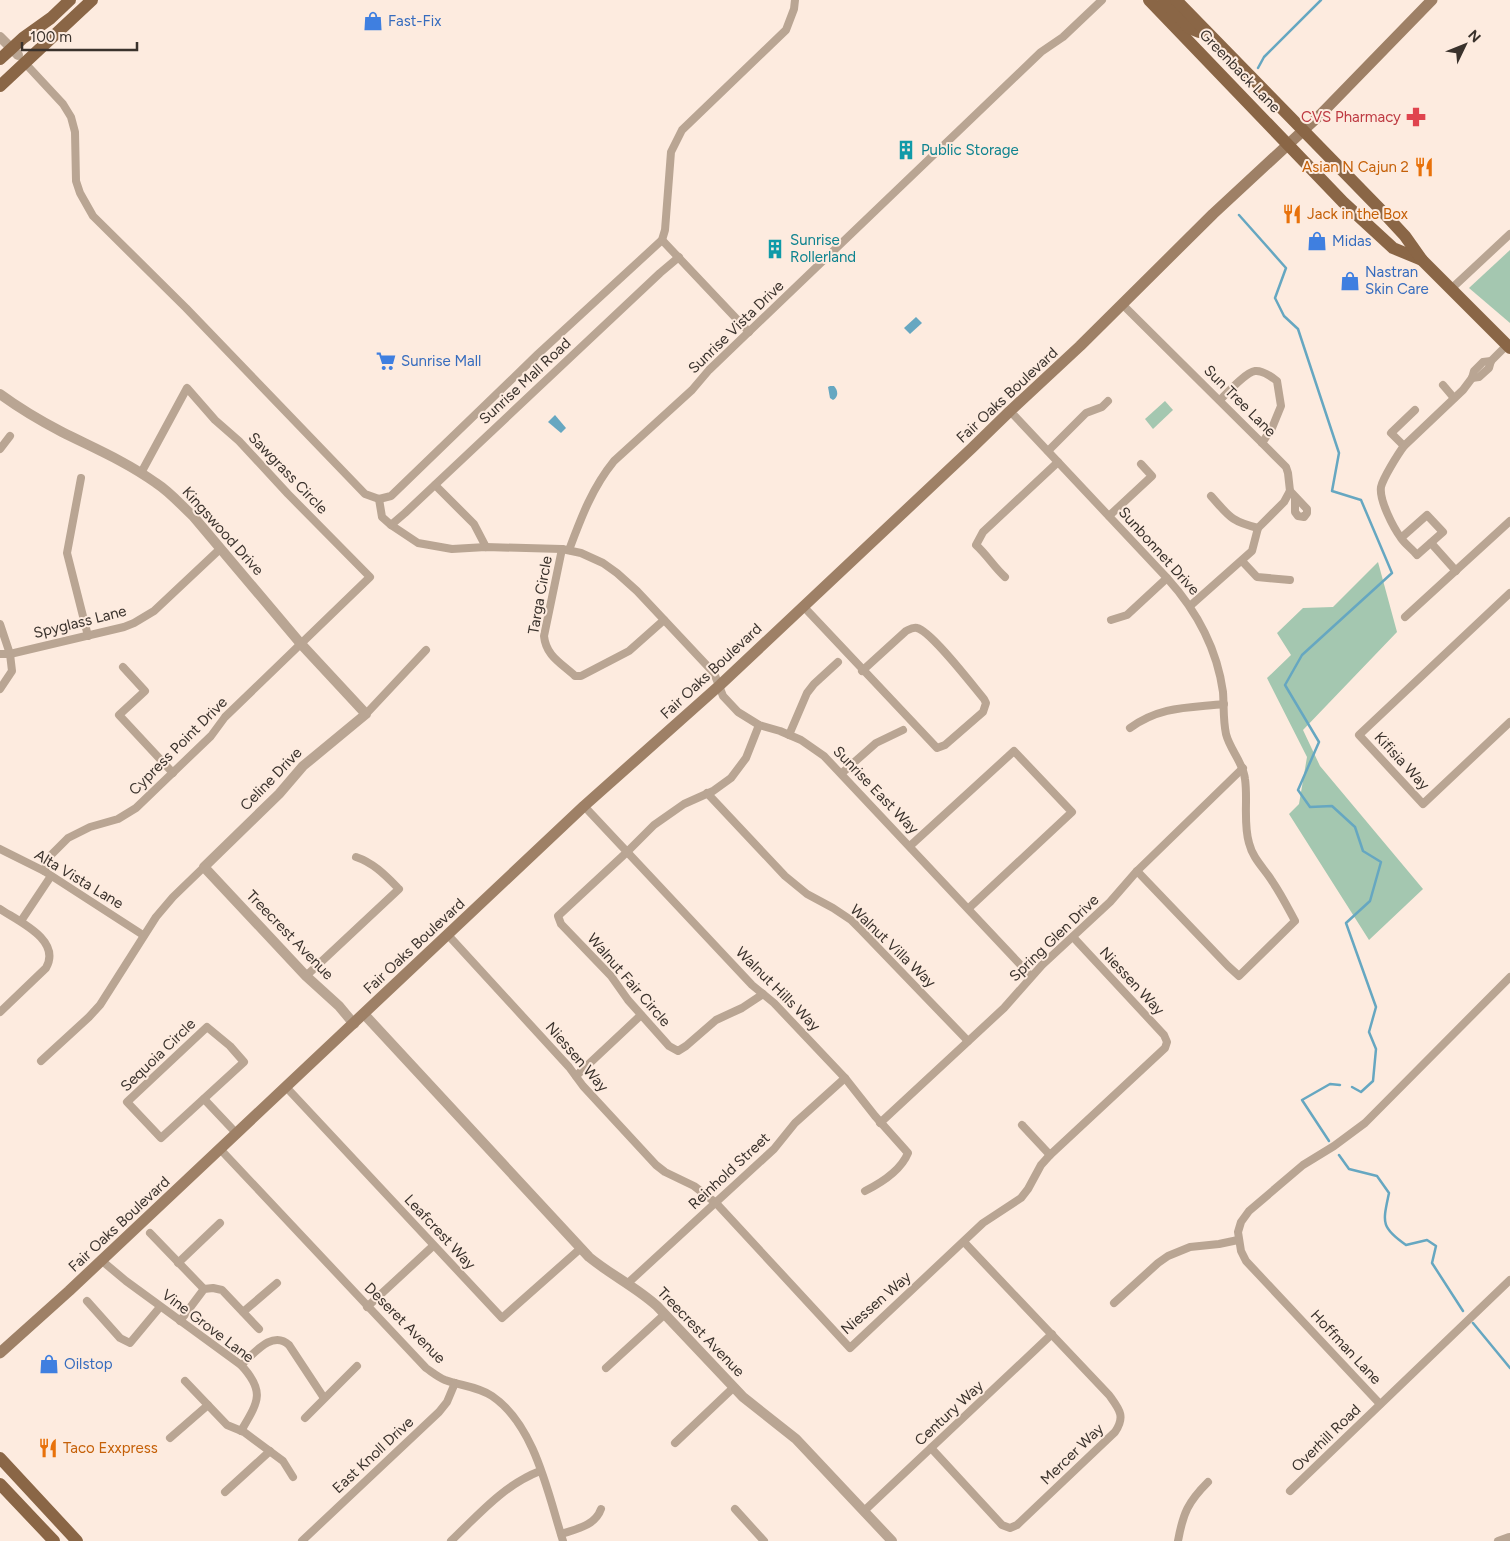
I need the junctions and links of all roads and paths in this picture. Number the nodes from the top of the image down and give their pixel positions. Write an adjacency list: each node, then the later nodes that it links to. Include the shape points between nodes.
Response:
1 (70, 0): 11 (main road, via 23,38)
2 (92, 0): 11 (main road)
3 (794, 0): 17 (street, via 786,30 682,130 676,140 671,152)
4 (1102, 0): 22 (street, Sunrise Vista Drive, via 1063,37 1041,52)
5 (1149, 0): 15 (main road, Greenback Lane)
6 (1163, 0): 9 (main road, via 1189,28)
7 (1176, 0): 9 (main road, Greenback Lane)
8 (1432, 0): 14 (main road, Fair Oaks Boulevard)
9 (1206, 31): 14 (main road, Greenback Lane)
10 (0, 37): 11 (street)
11 (18, 56): 12 (main road); 13 (main road); 42 (street, via 71,117 75,132 76,181 94,216 365,494)
12 (0, 59)
13 (0, 86)
14 (1303, 130): 15 (main road, Fair Oaks Boulevard); 19 (main road, Greenback Lane, via 1405,236)
15 (1288, 144): 19 (main road, Greenback Lane, via 1343,202 1393,248); 21 (main road, Fair Oaks Boulevard)
16 (1510, 234): 20 (street)
17 (662, 240): 18 (street); 42 (street, via 391,496)
18 (679, 258): 22 (street); 40 (street, Sunrise Mall Road)
19 (1422, 260): 20 (main road, Greenback Lane)
20 (1451, 289): 23 (main road, Greenback Lane)
21 (1122, 304): 27 (street, Sun Tree Lane); 30 (main road, Fair Oaks Boulevard)
22 (749, 332): 51 (street, Sunrise Vista Drive, via 692,390 614,461 588,500)
23 (1508, 347): 26 (street)
24 (1443, 384): 26 (street)
25 (0, 394): 38 (street, Kingswood Drive, via 60,431)
26 (1454, 398): 33 (street)
27 (1220, 400): 32 (street, Sun Tree Lane); 32 (street, via 1255,371 1277,381 1281,406)
28 (1108, 401): 35 (street, via 1102,407 1086,412)
29 (1415, 410): 33 (street, via 1391,433)
30 (1010, 411): 35 (street, Sunbonnet Drive); 58 (main road, Fair Oaks Boulevard)
31 (10, 436): 34 (street)
32 (1262, 442): 46 (street, Sun Tree Lane, via 1286,467 1293,494)
33 (1404, 446): 47 (street, via 1381,487 1383,502)
34 (0, 449)
35 (1048, 451): 36 (street, Sunbonnet Drive)
36 (1058, 462): 43 (street, Sunbonnet Drive); 54 (street, via 983,532 976,545)
37 (1141, 464): 43 (street, via 1152,476)
38 (141, 473): 50 (street, Kingswood Drive, via 177,500); 65 (street, Sawgrass Circle, via 187,388 370,577)
39 (81, 478): 64 (street, via 68,553)
40 (435, 485): 45 (street, Sunrise Mall Road); 49 (street, via 474,524)
41 (1211, 496): 46 (street, via 1233,520)
42 (379, 499): 45 (street, Sunrise East Way, via 380,513)
43 (1109, 516): 55 (street, Sunbonnet Drive)
44 (1510, 521): 53 (street)
45 (391, 525): 49 (street, Sunrise East Way, via 418,543 452,550)
46 (1258, 528): 52 (street, Sun Tree Lane, via 1252,551)
47 (1401, 538): 48 (street, via 1417,555); 48 (street, via 1427,515 1443,532)
48 (1431, 543): 53 (street)
49 (486, 547): 51 (street, Sunrise East Way)
50 (220, 549): 64 (street, Spyglass Lane, via 146,616 124,628); 65 (street, Kingswood Drive)
51 (565, 550): 61 (street, Sunrise East Way, via 592,558 617,573); 61 (street, Targa Circle, via 544,636 548,652 576,676 629,651)
52 (1242, 561): 56 (street, via 1257,577); 59 (street, Sun Tree Lane)
53 (1456, 570): 60 (street)
54 (1005, 577)
55 (1168, 578): 59 (street, Sunbonnet Drive); 62 (street, via 1127,615)
56 (1290, 580)
57 (1510, 593): 76 (street, Kifisia Way, via 1359,735 1423,804)
58 (803, 606): 71 (street); 72 (main road, Fair Oaks Boulevard)
59 (1190, 606): 74 (street, Sunbonnet Drive, via 1215,659)
60 (1406, 617)
61 (664, 620): 72 (street, Sunrise East Way, via 714,673)
62 (1111, 620)
63 (0, 624): 68 (street)
64 (88, 636): 68 (street, Spyglass Lane)
65 (301, 644): 75 (street, Kingswood Drive); 82 (street, Cypress Point Drive, via 224,717 210,736)
66 (426, 650): 75 (street, Celine Drive)
67 (0, 654): 68 (street, Spyglass Lane)
68 (10, 654): 73 (street, via 12,671)
69 (838, 662): 80 (street, via 807,693)
70 (123, 667): 82 (street, via 145,691 119,715)
71 (862, 671): 71 (street, via 937,748 945,745 985,707 984,699 930,637 918,628 906,631)
72 (720, 685): 77 (street, Sunrise East Way, via 730,705); 85 (main road, Fair Oaks Boulevard)
73 (0, 689)
74 (1224, 704): 78 (street, via 1158,712); 81 (street, Sunbonnet Drive, via 1228,739)
75 (366, 714): 90 (street, Celine Drive, via 303,766)
76 (1510, 722)
77 (759, 725): 80 (street, Sunrise East Way); 84 (street, via 740,768 722,785)
78 (1130, 728)
79 (903, 730): 83 (street, via 876,743)
80 (790, 735): 83 (street, Sunrise East Way, via 813,747)
81 (1243, 768): 92 (street, Spring Glen Drive); 92 (street, Sunbonnet Drive, via 1248,841 1258,864 1273,882 1294,921 1239,976)
82 (172, 773): 91 (street, Cypress Point Drive, via 128,814 68,838 51,855)
83 (842, 773): 86 (street, Sunrise East Way)
84 (707, 793): 88 (street, via 669,813); 108 (street, Walnut Villa Way, via 785,876 862,930)
85 (584, 806): 88 (street, Walnut Hills Way); 98 (main road, Fair Oaks Boulevard)
86 (910, 846): 94 (street, Sunrise East Way); 94 (street, via 1014,751 1072,812)
87 (0, 849): 91 (street, Alta Vista Lane)
88 (627, 852): 103 (street, Walnut Hills Way); 106 (street, Walnut Fair Circle, via 558,916 561,924 611,976)
89 (356, 857): 100 (street, via 380,870 399,889)
90 (204, 867): 97 (street, Celine Drive, via 164,907); 100 (street, Treecrest Avenue)
91 (44, 871): 93 (street, Alta Vista Lane)
92 (1137, 871): 99 (street, Spring Glen Drive)
93 (51, 876): 96 (street); 97 (street, Alta Vista Lane)
94 (969, 908): 101 (street, Sunrise East Way)
95 (0, 909): 96 (street)
96 (21, 922): 104 (street, via 47,946 50,959 46,968)
97 (143, 935): 109 (street, Celine Drive, via 100,1006)
98 (448, 935): 105 (main road, Fair Oaks Boulevard); 110 (street, Niessen Way)
99 (1073, 937): 101 (street, Spring Glen Drive); 118 (street, Niessen Way, via 1167,1042 1165,1048)
100 (306, 976): 107 (street, Treecrest Avenue)
101 (1031, 976): 108 (street, Spring Glen Drive, via 1004,1008)
102 (1510, 977): 123 (street, via 1365,1122 1303,1165 1249,1212 1241,1222)
103 (763, 994): 106 (street, Walnut Fair Circle, via 716,1020 678,1051 669,1046); 111 (street, Walnut Hills Way)
104 (0, 1012)
105 (364, 1014): 107 (main road, Fair Oaks Boulevard); 126 (street, Treecrest Avenue)
106 (641, 1015): 110 (street)
107 (354, 1024): 112 (main road, Fair Oaks Boulevard)
108 (968, 1042): 114 (street, Spring Glen Drive)
109 (42, 1062)
110 (576, 1076): 120 (street, Niessen Way, via 656,1165 694,1186)
111 (845, 1078): 114 (street, Walnut Hills Way); 120 (street, Reinhold Street)
112 (286, 1087): 116 (main road, Fair Oaks Boulevard); 125 (street, Leafcrest Way)
113 (204, 1099): 113 (street, Sequoia Circle, via 244,1062 207,1027 127,1102 161,1138); 116 (street)
114 (880, 1123): 119 (street, Walnut Hills Way, via 908,1154 881,1182)
115 (1022, 1125): 118 (street)
116 (237, 1134): 117 (main road, Fair Oaks Boulevard)
117 (220, 1149): 127 (main road, Fair Oaks Boulevard); 135 (street, Deseret Avenue)
118 (1050, 1155): 124 (street, Niessen Way, via 1020,1198 988,1219)
119 (865, 1191)
120 (716, 1203): 124 (street, Niessen Way, via 850,1348); 131 (street, Reinhold Street)
121 (220, 1224): 128 (street)
122 (150, 1233): 128 (street)
123 (1238, 1240): 134 (street, via 1178,1251 1158,1263); 150 (street, Hoffman Lane, via 1246,1261)
124 (964, 1242): 141 (street, Mercer Way)
125 (433, 1246): 126 (street, Leafcrest Way, via 502,1318); 135 (street)
126 (581, 1248): 131 (street, Treecrest Avenue, via 599,1265)
127 (102, 1260): 136 (street, Vine Grove Lane); 142 (main road, Fair Oaks Boulevard)
128 (178, 1263): 132 (street)
129 (1510, 1280): 150 (street, Hoffman Lane)
130 (277, 1283): 137 (street)
131 (628, 1283): 138 (street, Treecrest Avenue)
132 (204, 1289): 137 (street, via 222,1290); 139 (street)
133 (87, 1301): 136 (street, via 120,1338 130,1344)
134 (1114, 1303)
135 (367, 1306): 147 (street, Deseret Avenue, via 426,1368)
136 (160, 1307): 139 (street, Vine Grove Lane)
137 (243, 1312): 140 (street)
138 (664, 1314): 145 (street); 148 (street, Treecrest Avenue)
139 (180, 1321): 143 (street, Vine Grove Lane)
140 (260, 1329)
141 (1052, 1334): 156 (street, Century Way); 156 (street, Mercer Way, via 1109,1395 1121,1417 1115,1432 1031,1512 1010,1528 1002,1524)
142 (0, 1353)
143 (241, 1365): 149 (street, via 271,1340 281,1340 289,1345); 153 (street, Vine Grove Lane, via 257,1386 256,1400)
144 (357, 1366): 149 (street)
145 (606, 1368)
146 (184, 1381): 151 (street)
147 (455, 1383): 159 (street, Deseret Avenue, via 482,1390 510,1412 526,1433); 172 (street, East Knoll Drive, via 439,1412)
148 (733, 1388): 155 (street); 167 (street, Treecrest Avenue, via 791,1434)
149 (324, 1398): 152 (street)
150 (1380, 1404): 163 (street, Overhill Road)
151 (208, 1405): 153 (street, via 227,1425); 154 (street)
152 (305, 1418)
153 (241, 1431): 157 (street)
154 (170, 1438)
155 (675, 1443)
156 (931, 1448): 167 (street, Century Way)
157 (270, 1451): 160 (street, via 284,1462); 164 (street)
158 (0, 1458): 171 (main road)
159 (540, 1471): 169 (street, Deseret Avenue); 173 (street, via 503,1491)
160 (293, 1477)
161 (1208, 1482): 176 (street, via 1192,1498)
162 (0, 1484): 170 (main road)
163 (1290, 1491)
164 (224, 1492)
165 (601, 1508): 169 (street, via 592,1522)
166 (735, 1509): 174 (street)
167 (864, 1511): 175 (street, Treecrest Avenue)
168 (1509, 1537): 177 (street)
169 (562, 1538)
170 (54, 1541)
171 (77, 1541)
172 (302, 1541)
173 (451, 1541)
174 (764, 1541)
175 (892, 1541)
176 (1178, 1541)
177 (1498, 1541)

